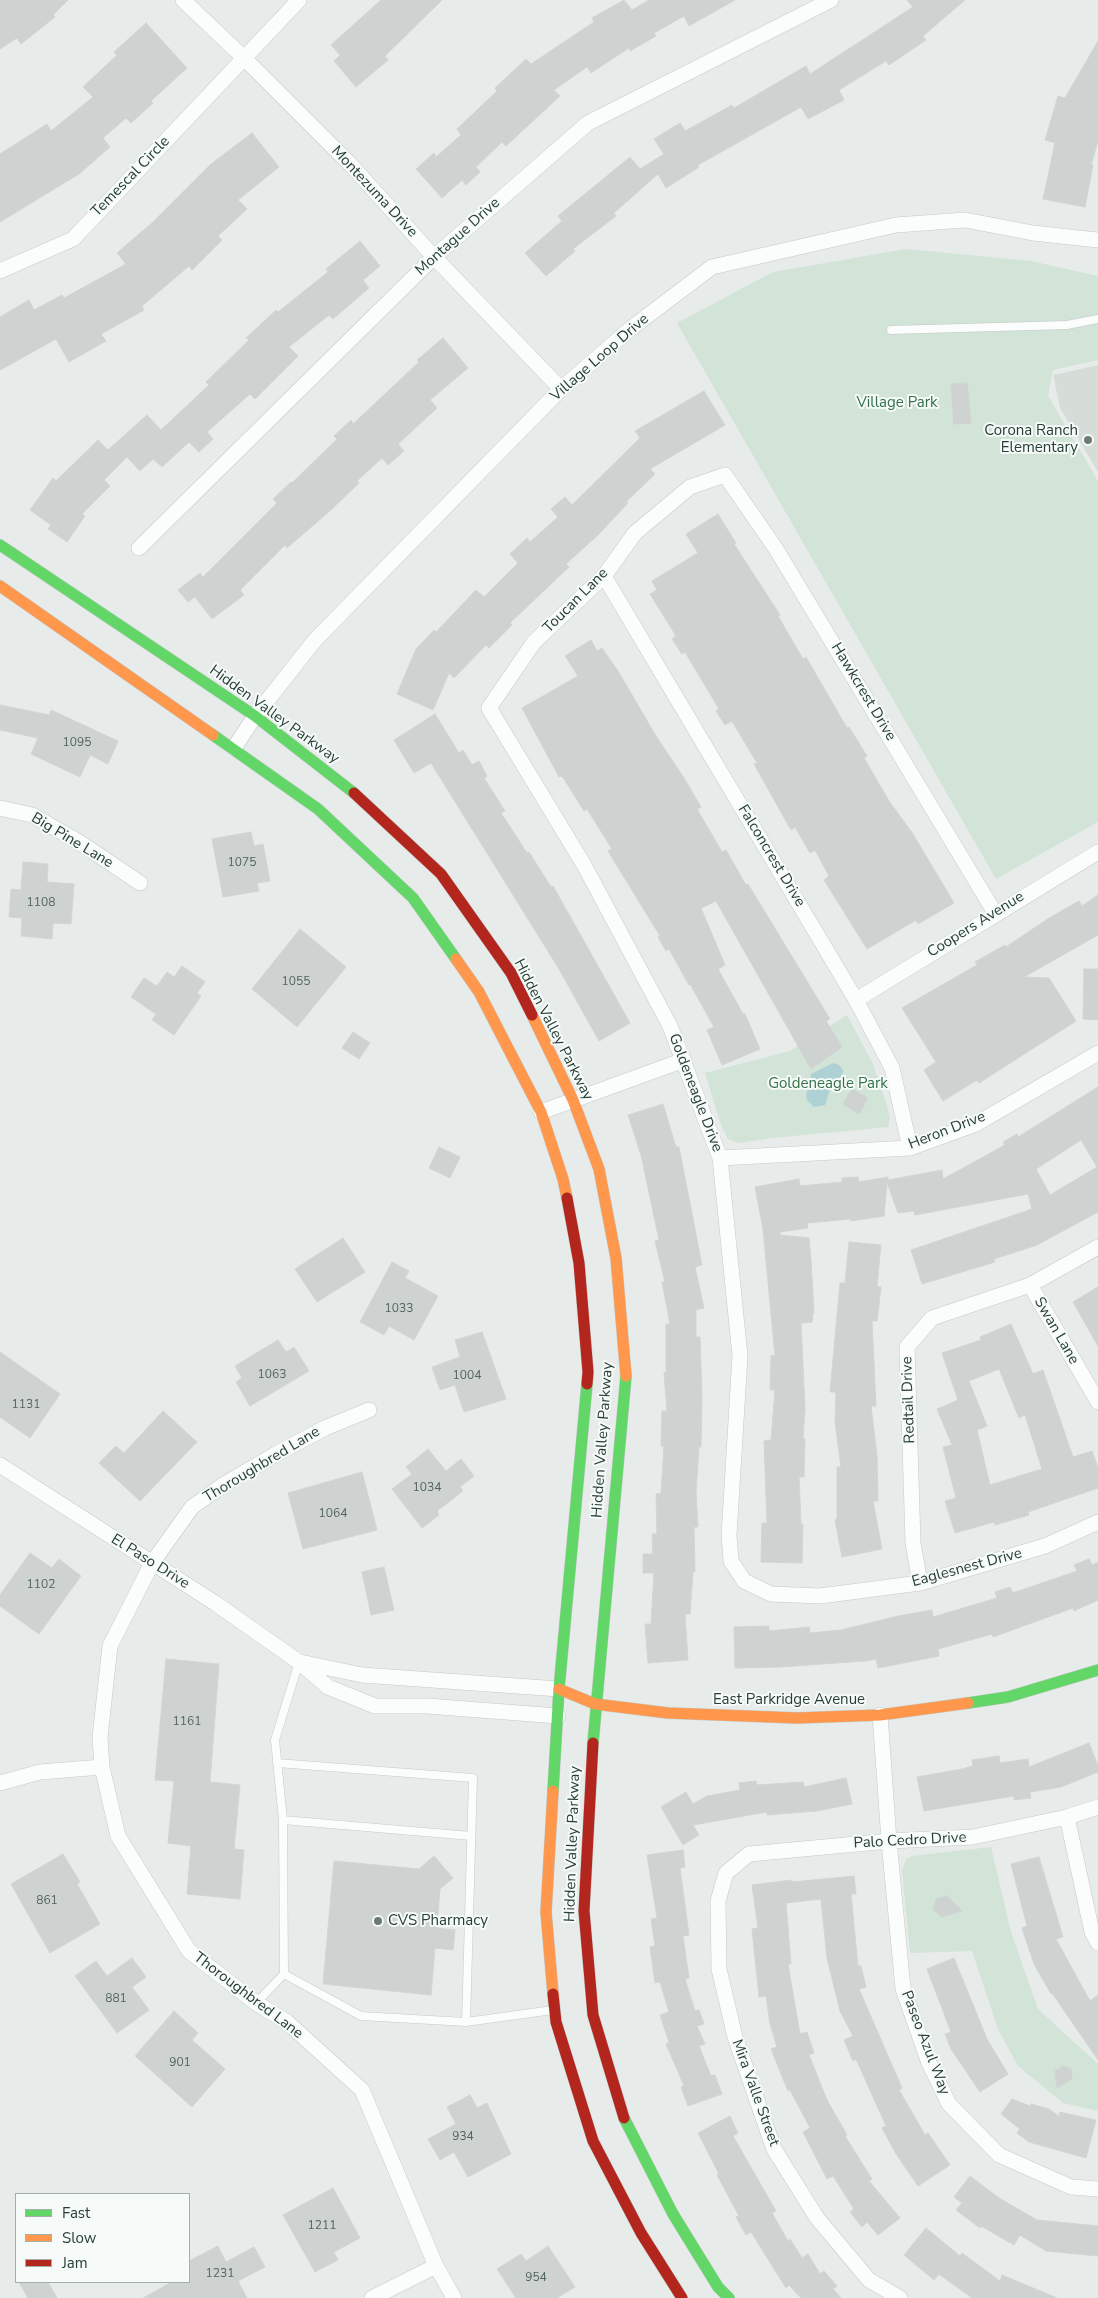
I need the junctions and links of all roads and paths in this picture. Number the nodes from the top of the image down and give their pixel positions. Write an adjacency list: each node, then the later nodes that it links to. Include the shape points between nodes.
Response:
1 (183, 0): 4 (street, Montezuma Drive)
2 (299, 0): 4 (street, Temescal Circle)
3 (831, 0): 6 (street, Montague Drive, via 588,123)
4 (244, 58): 6 (street, Montezuma Drive, via 350,164); 7 (street, Temescal Circle, via 72,239)
5 (1098, 240): 10 (street, Village Loop Drive, via 955,220 896,225 712,267 630,329)
6 (434, 257): 10 (street, Montezuma Drive); 13 (street, Montague Drive)
7 (0, 271)
8 (1098, 319): 9 (lane, via 1067,325)
9 (891, 330)
10 (561, 389): 17 (street, Village Loop Drive, via 315,640)
11 (725, 475): 14 (street, Toucan Lane, via 690,488 635,533); 22 (street, Hawkcrest Drive, via 776,549)
12 (0, 545): 17 (main road, Hidden Valley Parkway)
13 (139, 548)
14 (604, 576): 16 (street, Toucan Lane, via 534,642); 23 (street, Falconcrest Drive)
15 (0, 586): 18 (main road, Hidden Valley Parkway)
16 (488, 708): 25 (street, Goldeneagle Drive, via 584,865 670,1026)
17 (255, 716): 18 (street, Village Loop Drive); 26 (main road, Hidden Valley Parkway, via 341,781 441,874 511,973)
18 (234, 748): 27 (main road, Hidden Valley Parkway, via 318,810 413,898 479,992)
19 (0, 808): 21 (street, Big Pine Lane, via 32,815 79,842)
20 (1098, 852): 22 (street, Coopers Avenue)
21 (140, 884)
22 (995, 913): 23 (street, Coopers Avenue)
23 (856, 1000): 28 (street, Falconcrest Drive, via 892,1068)
24 (1098, 1053): 28 (street, Heron Drive, via 976,1124)
25 (684, 1060): 26 (street); 29 (street, Goldeneagle Drive)
26 (573, 1100): 27 (street); 42 (main road, Hidden Valley Parkway, via 600,1178 616,1258 626,1372)
27 (541, 1112): 41 (main road, Hidden Valley Parkway, via 563,1179 579,1263 588,1372)
28 (910, 1148): 29 (street, Heron Drive)
29 (720, 1158): 37 (street, Goldeneagle Drive, via 740,1356 729,1535 731,1561)
30 (1098, 1247): 31 (street, Redtail Drive)
31 (1030, 1285): 32 (street, Swan Lane); 38 (street, Redtail Drive, via 932,1318 907,1347 913,1544)
32 (1098, 1402)
33 (369, 1410): 36 (street, Thoroughbred Lane, via 325,1428 276,1454 192,1507)
34 (0, 1465): 36 (street, El Paso Drive)
35 (1098, 1522): 38 (street, Eaglesnest Drive, via 1044,1546)
36 (152, 1563): 39 (street, El Paso Drive); 46 (street, Thoroughbred Lane, via 110,1646 100,1737)
37 (744, 1581): 38 (street, Eaglesnest Drive, via 771,1594 820,1596)
38 (920, 1583)
39 (299, 1662): 41 (street, El Paso Drive, via 362,1675); 43 (street, El Paso Drive, via 328,1687 375,1706); 45 (lane, via 275,1740)
40 (1098, 1670): 44 (main road, East Parkridge Avenue, via 1008,1697)
41 (560, 1689): 42 (main road, East Parkridge Avenue); 43 (main road, Hidden Valley Parkway)
42 (595, 1704): 43 (main road, East Parkridge Avenue); 44 (main road, East Parkridge Avenue, via 687,1714 797,1718); 64 (main road, Hidden Valley Parkway, via 584,1911 593,2015 627,2126 673,2214 718,2287)
43 (567, 1713): 57 (main road, Hidden Valley Parkway, via 546,1912)
44 (880, 1715): 52 (street, Paseo Azul Way)
45 (277, 1763): 50 (lane); 51 (lane, via 473,1778)
46 (102, 1767): 47 (street, via 40,1772); 56 (street, Thoroughbred Lane, via 118,1836 189,1951)
47 (0, 1783)
48 (1098, 1807): 49 (street, Palo Cedro Drive)
49 (1067, 1817): 52 (street, Palo Cedro Drive, via 973,1837); 54 (street, via 1092,1932)
50 (283, 1820): 51 (lane); 55 (lane)
51 (471, 1836): 58 (lane)
52 (889, 1841): 53 (street, Palo Cedro Drive, via 749,1854); 59 (street, Paseo Azul Way, via 903,1989 948,2104 999,2156 1071,2187)
53 (726, 1873): 65 (street, Mira Valle Street, via 718,1901 719,1968 735,2037 774,2149 817,2218 857,2266 869,2280)
54 (1098, 1943)
55 (284, 1974): 56 (lane); 58 (lane, via 361,2016)
56 (256, 2003): 60 (street, Thoroughbred Lane, via 287,2022 362,2090)
57 (555, 2010): 58 (lane); 63 (main road, Hidden Valley Parkway, via 593,2140 641,2232)
58 (466, 2022)
59 (1098, 2189)
60 (436, 2266): 61 (street); 62 (street, Thoroughbred Lane)
61 (372, 2298)
62 (454, 2298)
63 (682, 2298)
64 (729, 2298)
65 (900, 2298)

